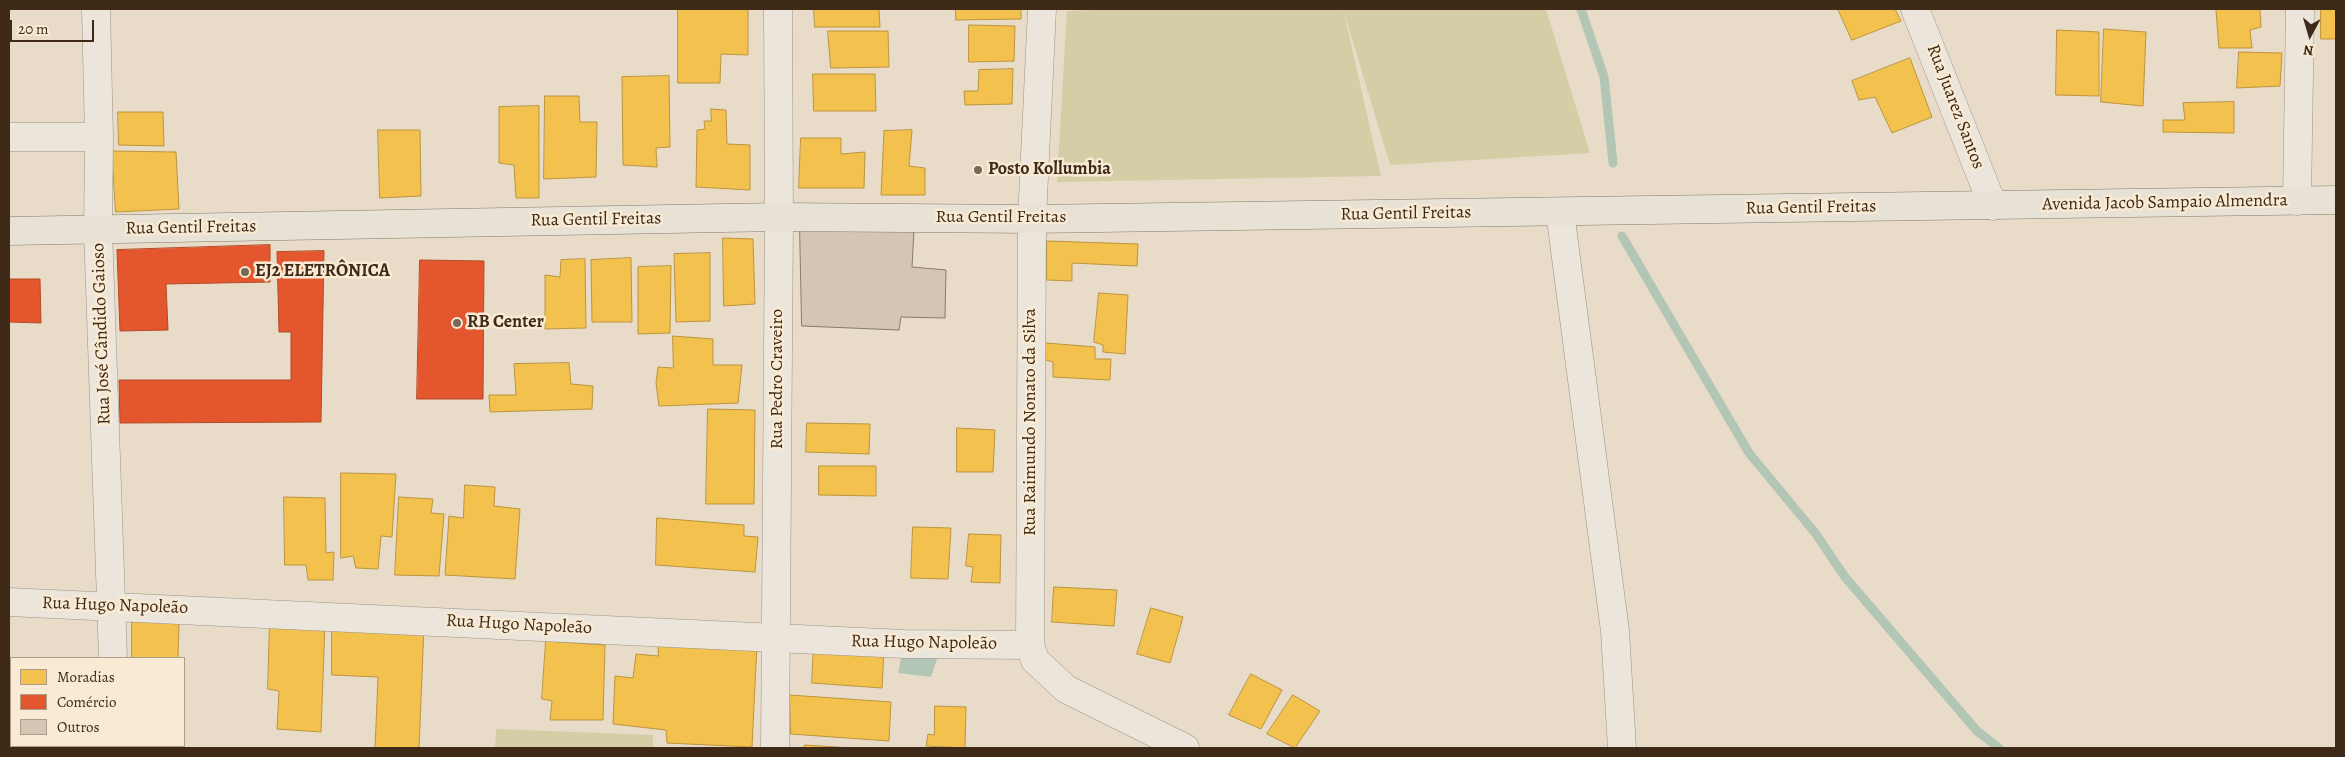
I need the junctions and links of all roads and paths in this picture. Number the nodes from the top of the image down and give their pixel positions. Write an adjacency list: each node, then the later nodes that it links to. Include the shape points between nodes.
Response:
1 (96, 9): 7 (street, Rua José Cândido Gaioso)
2 (778, 9): 12 (street, Rua Pedro Craveiro)
3 (1042, 9): 13 (street, Rua Raimundo Nonato da Silva)
4 (1915, 9): 10 (street, Rua Juarez Santos)
5 (2300, 9): 9 (street)
6 (9, 137): 7 (street)
7 (99, 137): 14 (street, Rua José Cândido Gaioso)
8 (2336, 200): 9 (main road, Avenida Jacob Sampaio Almendra)
9 (2297, 201): 10 (main road, Avenida Jacob Sampaio Almendra)
10 (1993, 206): 11 (main road, Rua Gentil Freitas)
11 (1560, 212): 13 (main road, Rua Gentil Freitas); 23 (street, via 1615,631)
12 (779, 217): 13 (main road, Rua Gentil Freitas); 14 (main road, Rua Gentil Freitas); 18 (street, Rua Pedro Craveiro)
13 (1032, 219): 19 (street, Rua Raimundo Nonato da Silva)
14 (98, 230): 15 (main road, Rua Gentil Freitas); 17 (street, Rua José Cândido Gaioso)
15 (9, 231)
16 (9, 602): 17 (street, Rua Hugo Napoleão)
17 (112, 606): 18 (street, Rua Hugo Napoleão); 20 (street, Rua José Cândido Gaioso)
18 (776, 638): 19 (street, Rua Hugo Napoleão); 21 (street, Rua Pedro Craveiro)
19 (1030, 645): 22 (street, via 1036,660 1066,689)
20 (113, 657)
21 (775, 748)
22 (1185, 748)
23 (1622, 748)

